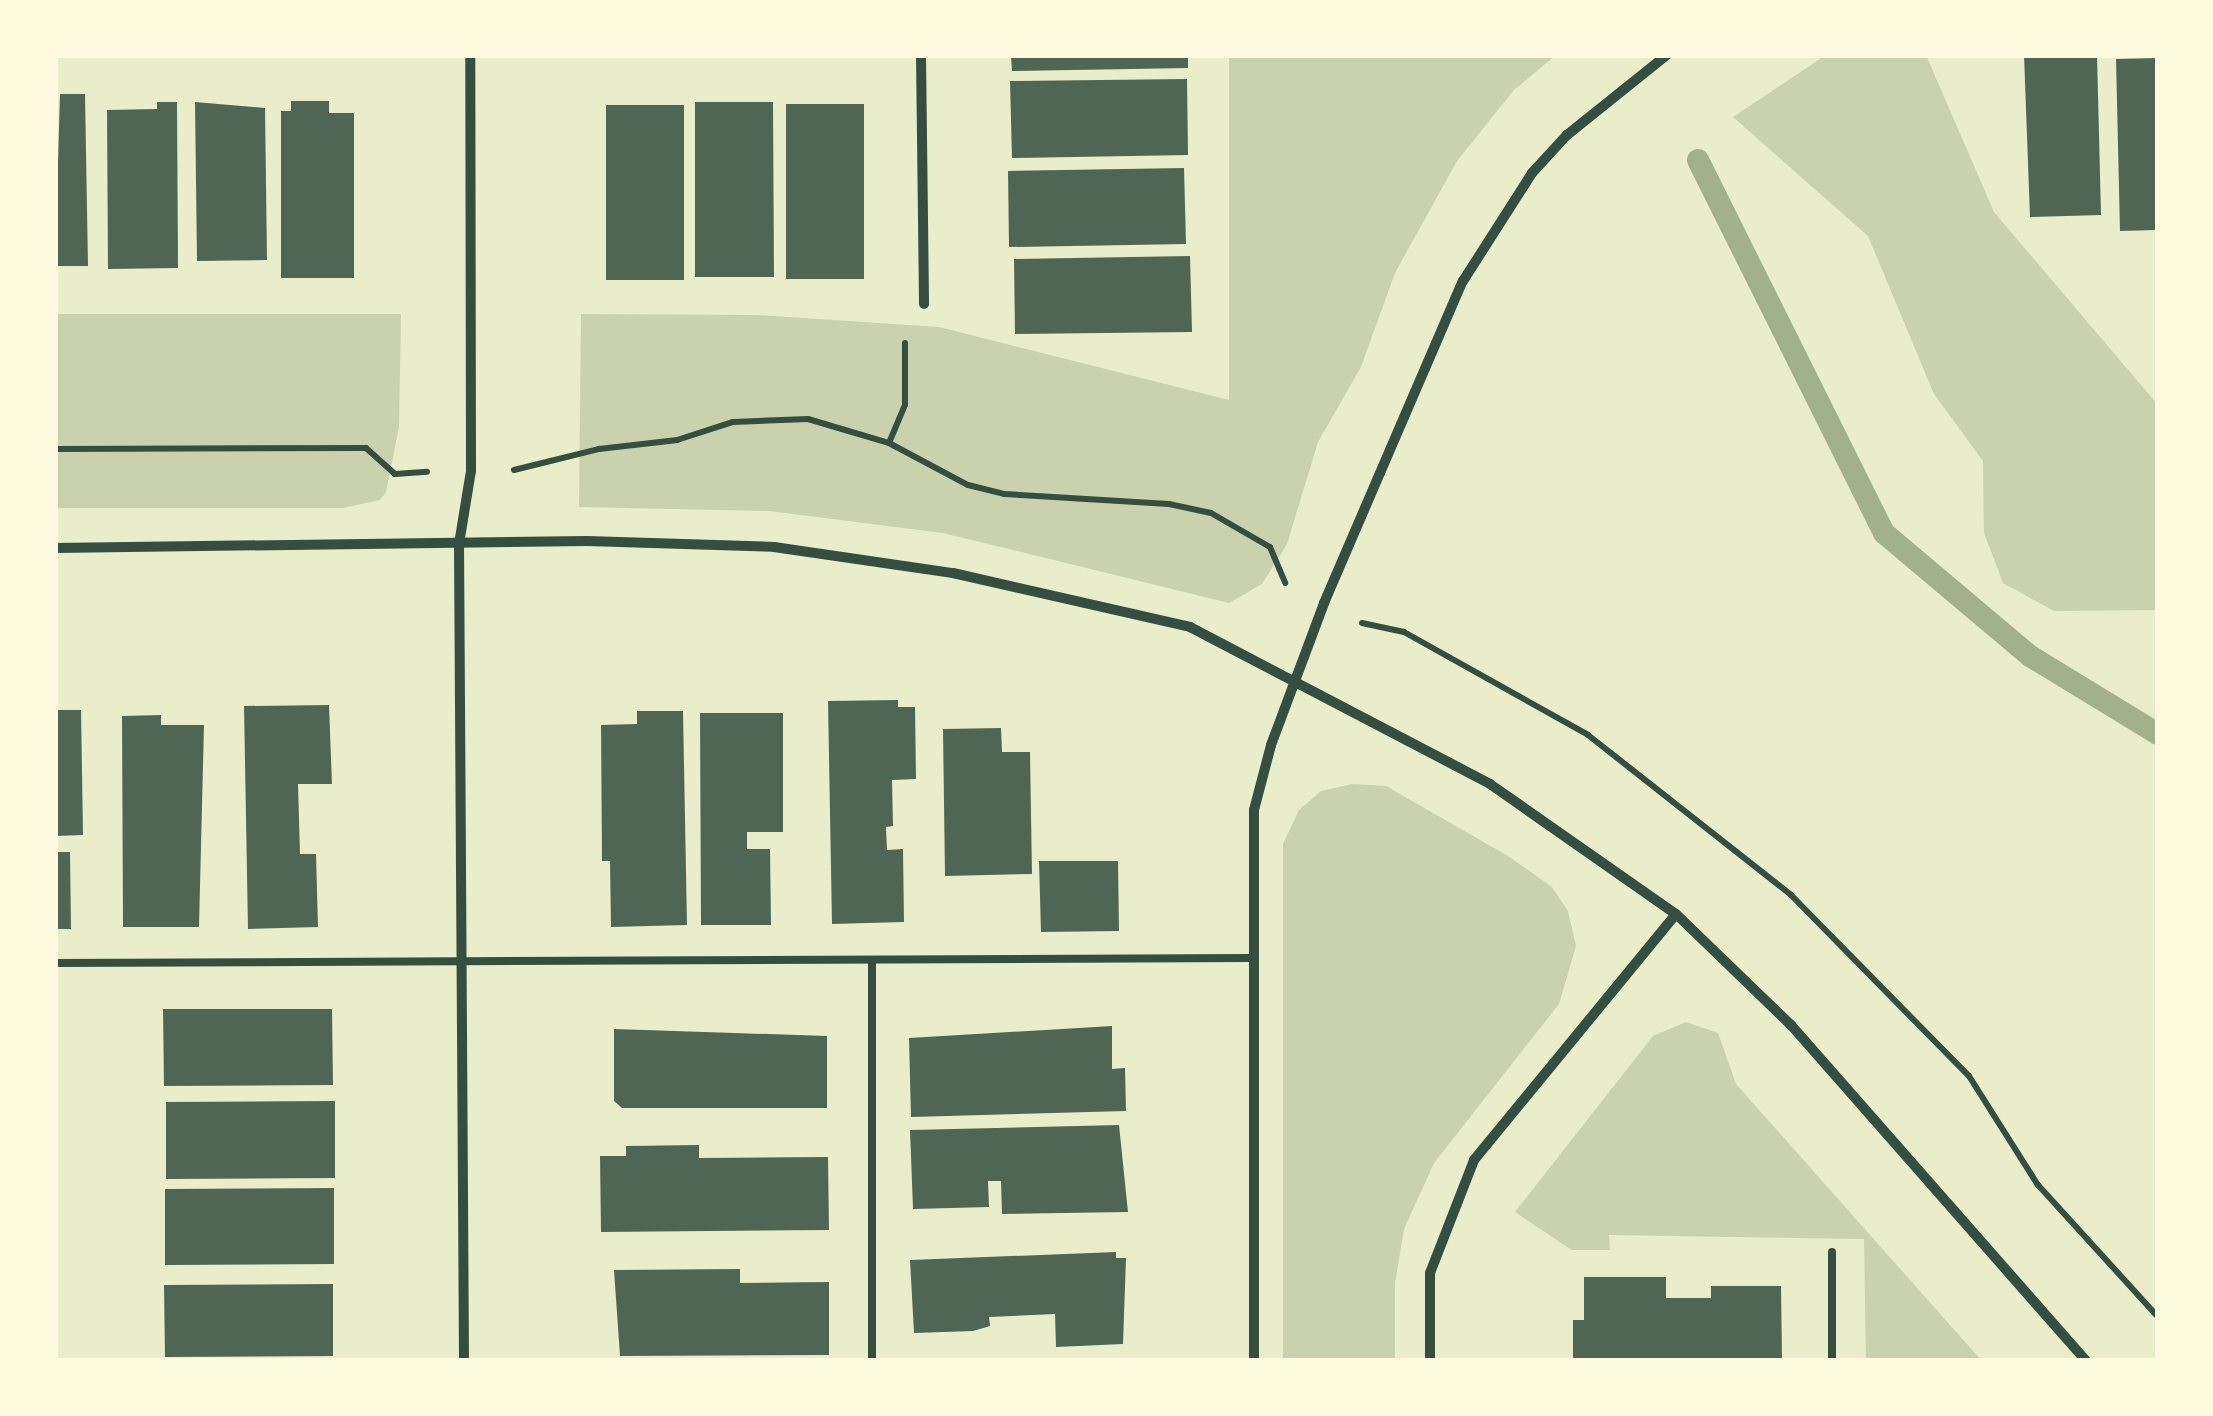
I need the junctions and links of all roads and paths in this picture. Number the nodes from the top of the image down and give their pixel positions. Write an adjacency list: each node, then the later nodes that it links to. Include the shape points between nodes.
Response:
1 (470, 55): 6 (street, via 471,471)
2 (921, 55): 4 (street)
3 (1668, 55): 8 (street, via 1567,135 1506,208 1463,281)
4 (924, 304): 5 (path, via 906,321 906,405)
5 (888, 443)
6 (458, 544): 7 (street); 8 (street, via 774,548 952,573 1190,627); 12 (street)
7 (55, 548)
8 (1294, 681): 9 (street, via 1490,784); 10 (street, via 1254,810)
9 (1676, 914): 18 (street, via 1474,1160 1430,1273); 20 (street, via 1791,1025)
10 (1251, 958): 11 (lane); 17 (street)
11 (872, 960): 12 (lane); 16 (lane)
12 (462, 962): 13 (lane); 15 (street)
13 (55, 964)
14 (1832, 1252): 19 (lane)
15 (464, 1361)
16 (872, 1361)
17 (1254, 1361)
18 (1430, 1361)
19 (1832, 1361)
20 (2086, 1361)

